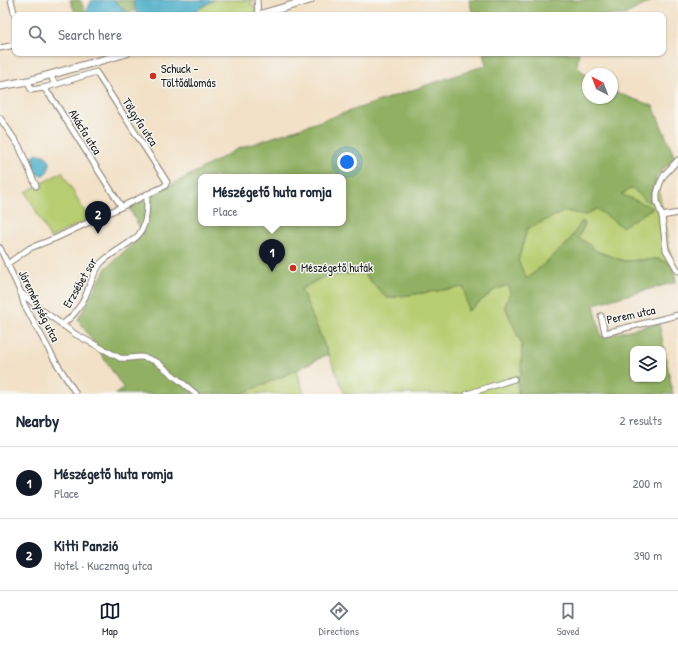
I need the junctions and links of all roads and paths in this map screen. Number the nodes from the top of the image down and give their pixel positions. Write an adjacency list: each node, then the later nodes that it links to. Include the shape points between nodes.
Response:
1 (11, 0): 5 (street)
2 (256, 0): 6 (street)
3 (310, 0): 4 (main road)
4 (293, 2): 7 (main road)
5 (14, 12)
6 (258, 12)
7 (266, 12)
8 (12, 46): 9 (street)
9 (0, 48)
10 (117, 56): 11 (main road)
11 (51, 75): 12 (main road); 13 (street, via 53,82)
12 (28, 81): 14 (main road); 15 (street, via 31,90)
13 (57, 84): 15 (street); 19 (street, Tölgyfa utca, via 96,72 167,182 165,186)
14 (0, 86)
15 (44, 88): 20 (street, Akácfa utca)
16 (0, 118): 18 (street, via 19,146)
17 (678, 160): 22 (street, via 664,175 657,193)
18 (36, 186)
19 (147, 194): 20 (street); 29 (street, Erzsébet sor, via 146,218 140,235 108,256 100,265 75,314)
20 (121, 206): 24 (street, via 30,248)
21 (678, 213): 22 (street)
22 (662, 216): 25 (street, via 666,250)
23 (0, 248): 24 (street, Jóreménység utca)
24 (7, 264): 26 (street, Jóreménység utca)
25 (678, 271)
26 (21, 293): 29 (street); 31 (street, Jóreménység utca, via 24,304 54,359)
27 (678, 315): 28 (street, Perem utca, via 605,333)
28 (601, 316)
29 (62, 325): 32 (street, via 114,356 124,359 142,356 157,362)
30 (514, 380): 33 (street)
31 (75, 392)
32 (196, 394)
33 (467, 394)

